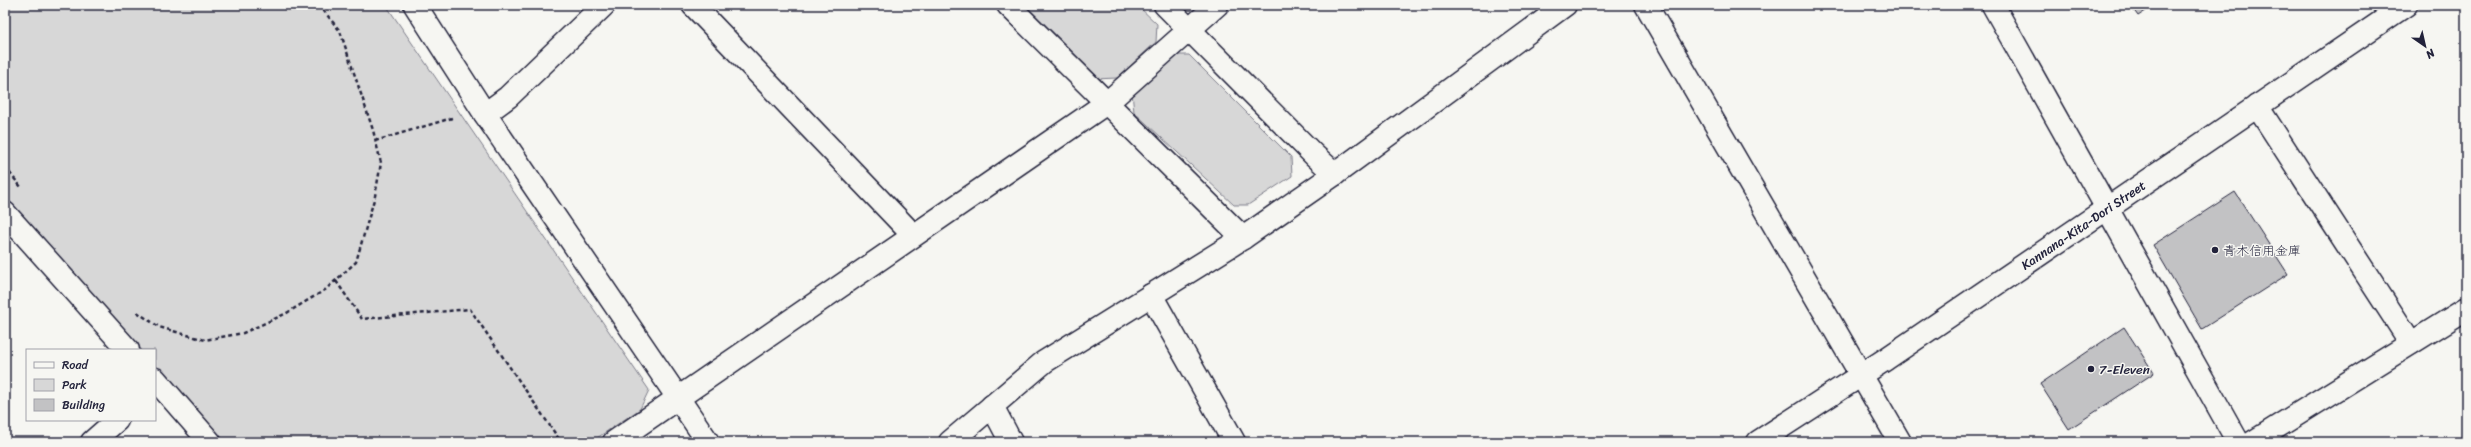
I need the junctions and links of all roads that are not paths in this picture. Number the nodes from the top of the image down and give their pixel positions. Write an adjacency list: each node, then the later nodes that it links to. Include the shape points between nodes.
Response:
1 (415, 5): 14 (street)
2 (604, 5): 14 (street, via 508,97)
3 (693, 5): 18 (street)
4 (1008, 5): 12 (street)
5 (1165, 5): 11 (street)
6 (1217, 5): 11 (street)
7 (1565, 5): 15 (street)
8 (1646, 5): 24 (street)
9 (1993, 5): 16 (street)
10 (2406, 5): 13 (street, Kannana-Kita-Dori Street)
11 (1191, 30): 12 (street); 15 (street, via 1314,155)
12 (1108, 102): 18 (street); 19 (street)
13 (2257, 106): 16 (street, Kannana-Kita-Dori Street); 22 (street)
14 (485, 114): 26 (street)
15 (1336, 174): 19 (street)
16 (2108, 208): 24 (street, Kannana-Kita-Dori Street); 38 (street)
17 (5, 214): 23 (street)
18 (913, 235): 26 (street)
19 (1243, 238): 20 (street)
20 (1151, 295): 27 (street, via 1044,362); 35 (street)
21 (2466, 309): 22 (street)
22 (2411, 343): 39 (street)
23 (127, 349)
24 (1862, 375): 36 (street, Kannana-Kita-Dori Street); 37 (street)
25 (156, 382): 30 (street)
26 (678, 397): 31 (street); 32 (street)
27 (992, 406): 33 (street); 34 (street)
28 (116, 421): 29 (street)
29 (92, 442)
30 (210, 442)
31 (614, 442)
32 (708, 442)
33 (950, 442)
34 (1011, 442)
35 (1234, 442)
36 (1758, 442)
37 (1900, 442)
38 (2238, 442)
39 (2253, 442)

